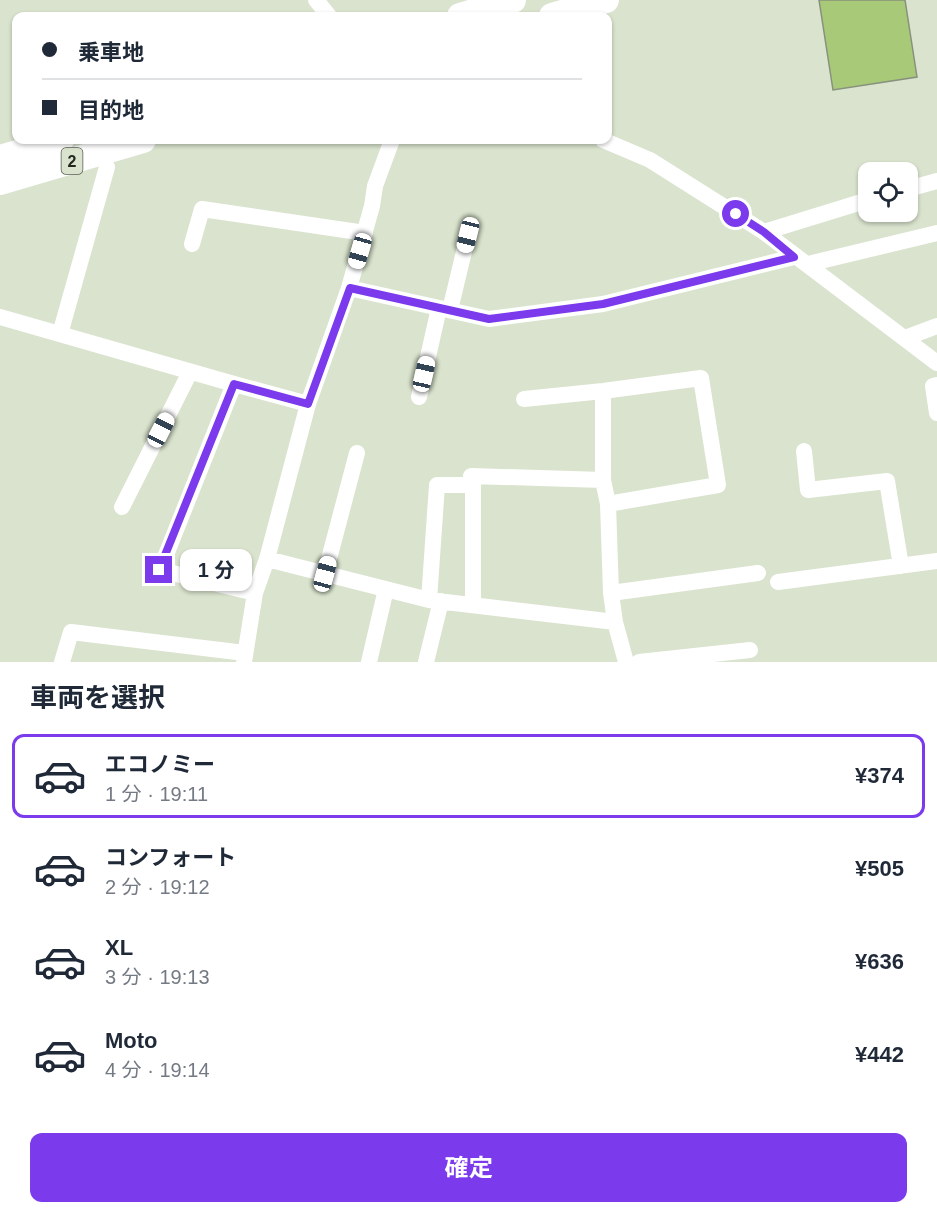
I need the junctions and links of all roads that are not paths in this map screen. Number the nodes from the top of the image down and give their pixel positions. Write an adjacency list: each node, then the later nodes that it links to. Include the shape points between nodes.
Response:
1 (316, 0): 4 (street)
2 (513, 0): 5 (main road)
3 (606, 0): 6 (main road)
4 (326, 12)
5 (473, 12)
6 (566, 12)
7 (47, 144): 11 (main road, 2)
8 (129, 144): 13 (main road, 2)
9 (391, 144): 18 (street, via 375,186)
10 (612, 144): 17 (street, via 650,160)
11 (0, 158)
12 (107, 167): 27 (street)
13 (0, 182)
14 (937, 182): 15 (street)
15 (918, 187)
16 (858, 203): 17 (street)
17 (764, 232): 22 (street)
18 (365, 233): 21 (street, via 202,209); 23 (street)
19 (937, 233): 22 (street)
20 (468, 235): 24 (street)
21 (192, 244)
22 (801, 260): 24 (street, via 603,304 489,319); 28 (street)
23 (350, 288): 24 (street); 36 (street)
24 (445, 309): 34 (street)
25 (0, 317): 27 (street)
26 (937, 326): 28 (street)
27 (60, 334): 30 (street)
28 (905, 338): 29 (street)
29 (937, 363)
30 (190, 372): 31 (street); 43 (street)
31 (234, 384): 36 (street); 51 (street, via 159,570)
32 (937, 385): 37 (street, via 933,386)
33 (603, 392): 35 (street); 40 (street); 42 (street, via 701,378 718,485)
34 (419, 397)
35 (524, 399)
36 (308, 404): 44 (street)
37 (937, 413)
38 (804, 451): 46 (street, via 808,490 887,482)
39 (357, 453): 48 (street)
40 (603, 480): 41 (street, via 471,476); 42 (street)
41 (472, 485): 53 (street, via 437,485); 54 (street)
42 (608, 504): 52 (street)
43 (122, 507)
44 (267, 560): 48 (street); 51 (street)
45 (937, 561): 46 (street)
46 (901, 566): 49 (street)
47 (758, 573): 52 (street)
48 (325, 574): 50 (street)
49 (778, 582)
50 (386, 589): 53 (street); 59 (street)
51 (255, 592): 57 (street)
52 (611, 593): 55 (street)
53 (435, 600): 54 (street); 60 (street)
54 (473, 605): 55 (street)
55 (615, 622): 61 (street)
56 (750, 650): 62 (street)
57 (244, 657): 58 (street, via 71,632)
58 (62, 662)
59 (369, 662)
60 (426, 662)
61 (626, 662)
62 (639, 662)

